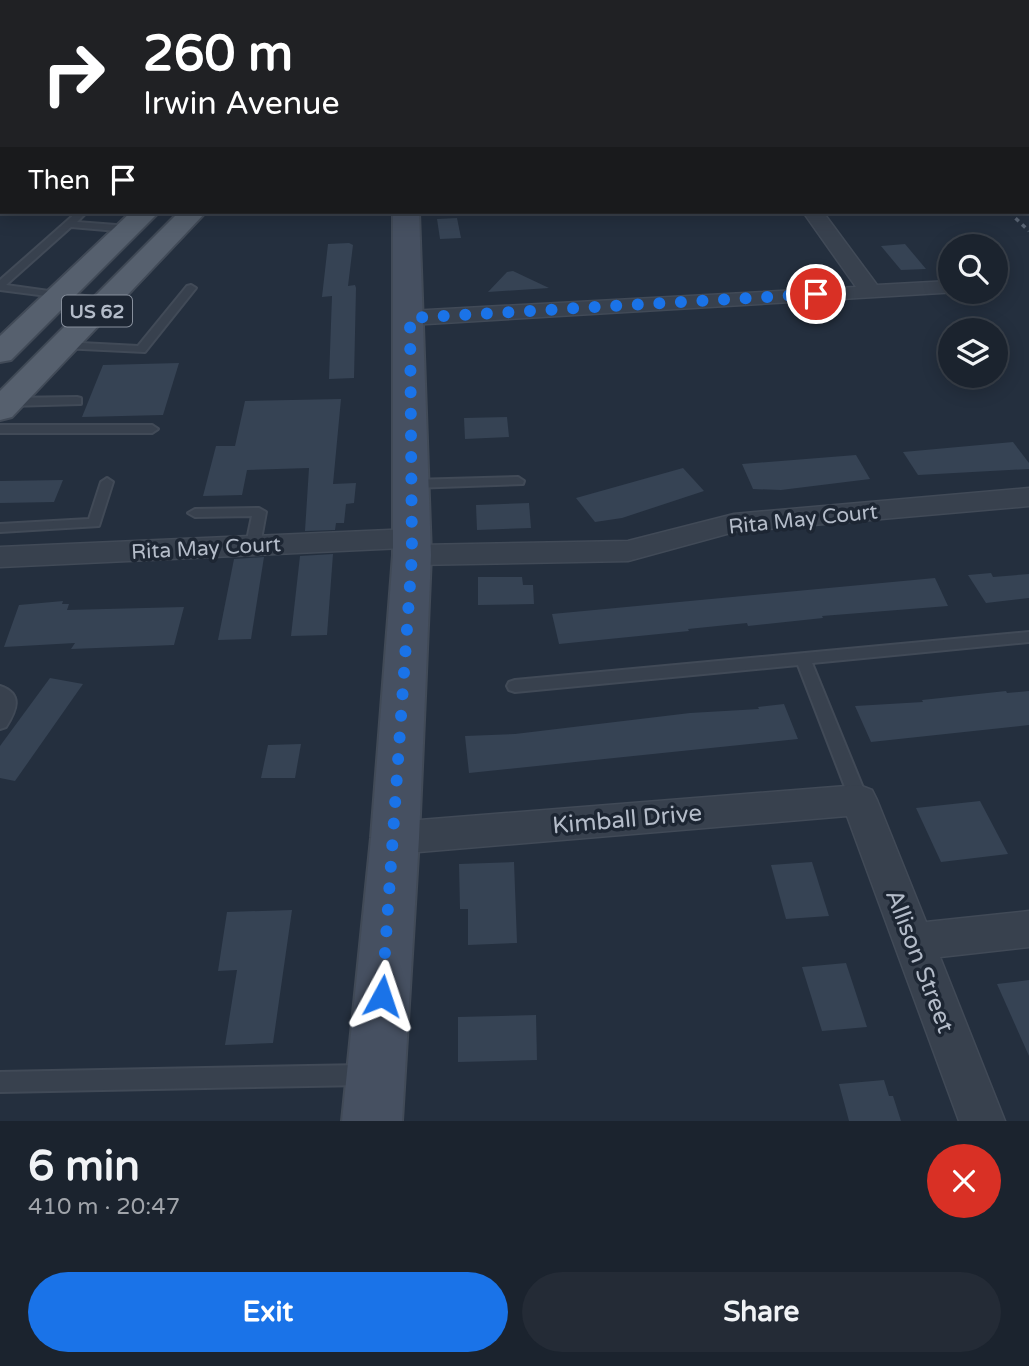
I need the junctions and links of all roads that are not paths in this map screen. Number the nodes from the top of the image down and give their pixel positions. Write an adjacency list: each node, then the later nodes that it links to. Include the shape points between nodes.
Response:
1 (80, 214): 6 (lane)
2 (191, 214): 12 (main road, US 62)
3 (406, 214): 13 (street)
4 (814, 214): 10 (street)
5 (137, 220): 6 (lane); 11 (main road, US 62)
6 (69, 223): 7 (lane)
7 (0, 286): 11 (lane)
8 (191, 288): 14 (lane, via 141,350)
9 (938, 288): 10 (street)
10 (870, 290): 13 (street)
11 (60, 295): 12 (lane); 15 (main road, US 62)
12 (106, 302): 14 (main road, US 62)
13 (410, 318): 21 (street)
14 (62, 345): 17 (main road, US 62)
15 (0, 353)
16 (77, 401): 17 (lane)
17 (3, 414): 18 (lane)
18 (152, 429)
19 (518, 481): 21 (lane)
20 (107, 482): 24 (lane, via 94,523)
21 (411, 484): 26 (street)
22 (1029, 498): 26 (street, Rita May Court, via 734,523 628,551)
23 (195, 513): 25 (lane, via 259,512)
24 (0, 528)
25 (253, 545): 26 (street, Rita May Court); 27 (street, Rita May Court)
26 (412, 547): 34 (street)
27 (0, 557)
28 (1029, 637): 29 (lane)
29 (803, 659): 30 (lane); 33 (lane)
30 (514, 686)
31 (0, 692): 32 (lane, via 8,697)
32 (0, 723)
33 (859, 800): 34 (street, Kimball Drive); 36 (street, Allison Street)
34 (395, 838): 37 (street)
35 (1029, 929): 36 (street)
36 (913, 942): 40 (street, Allison Street)
37 (375, 1075): 38 (lane); 39 (street)
38 (0, 1082)
39 (372, 1121)
40 (982, 1121)

